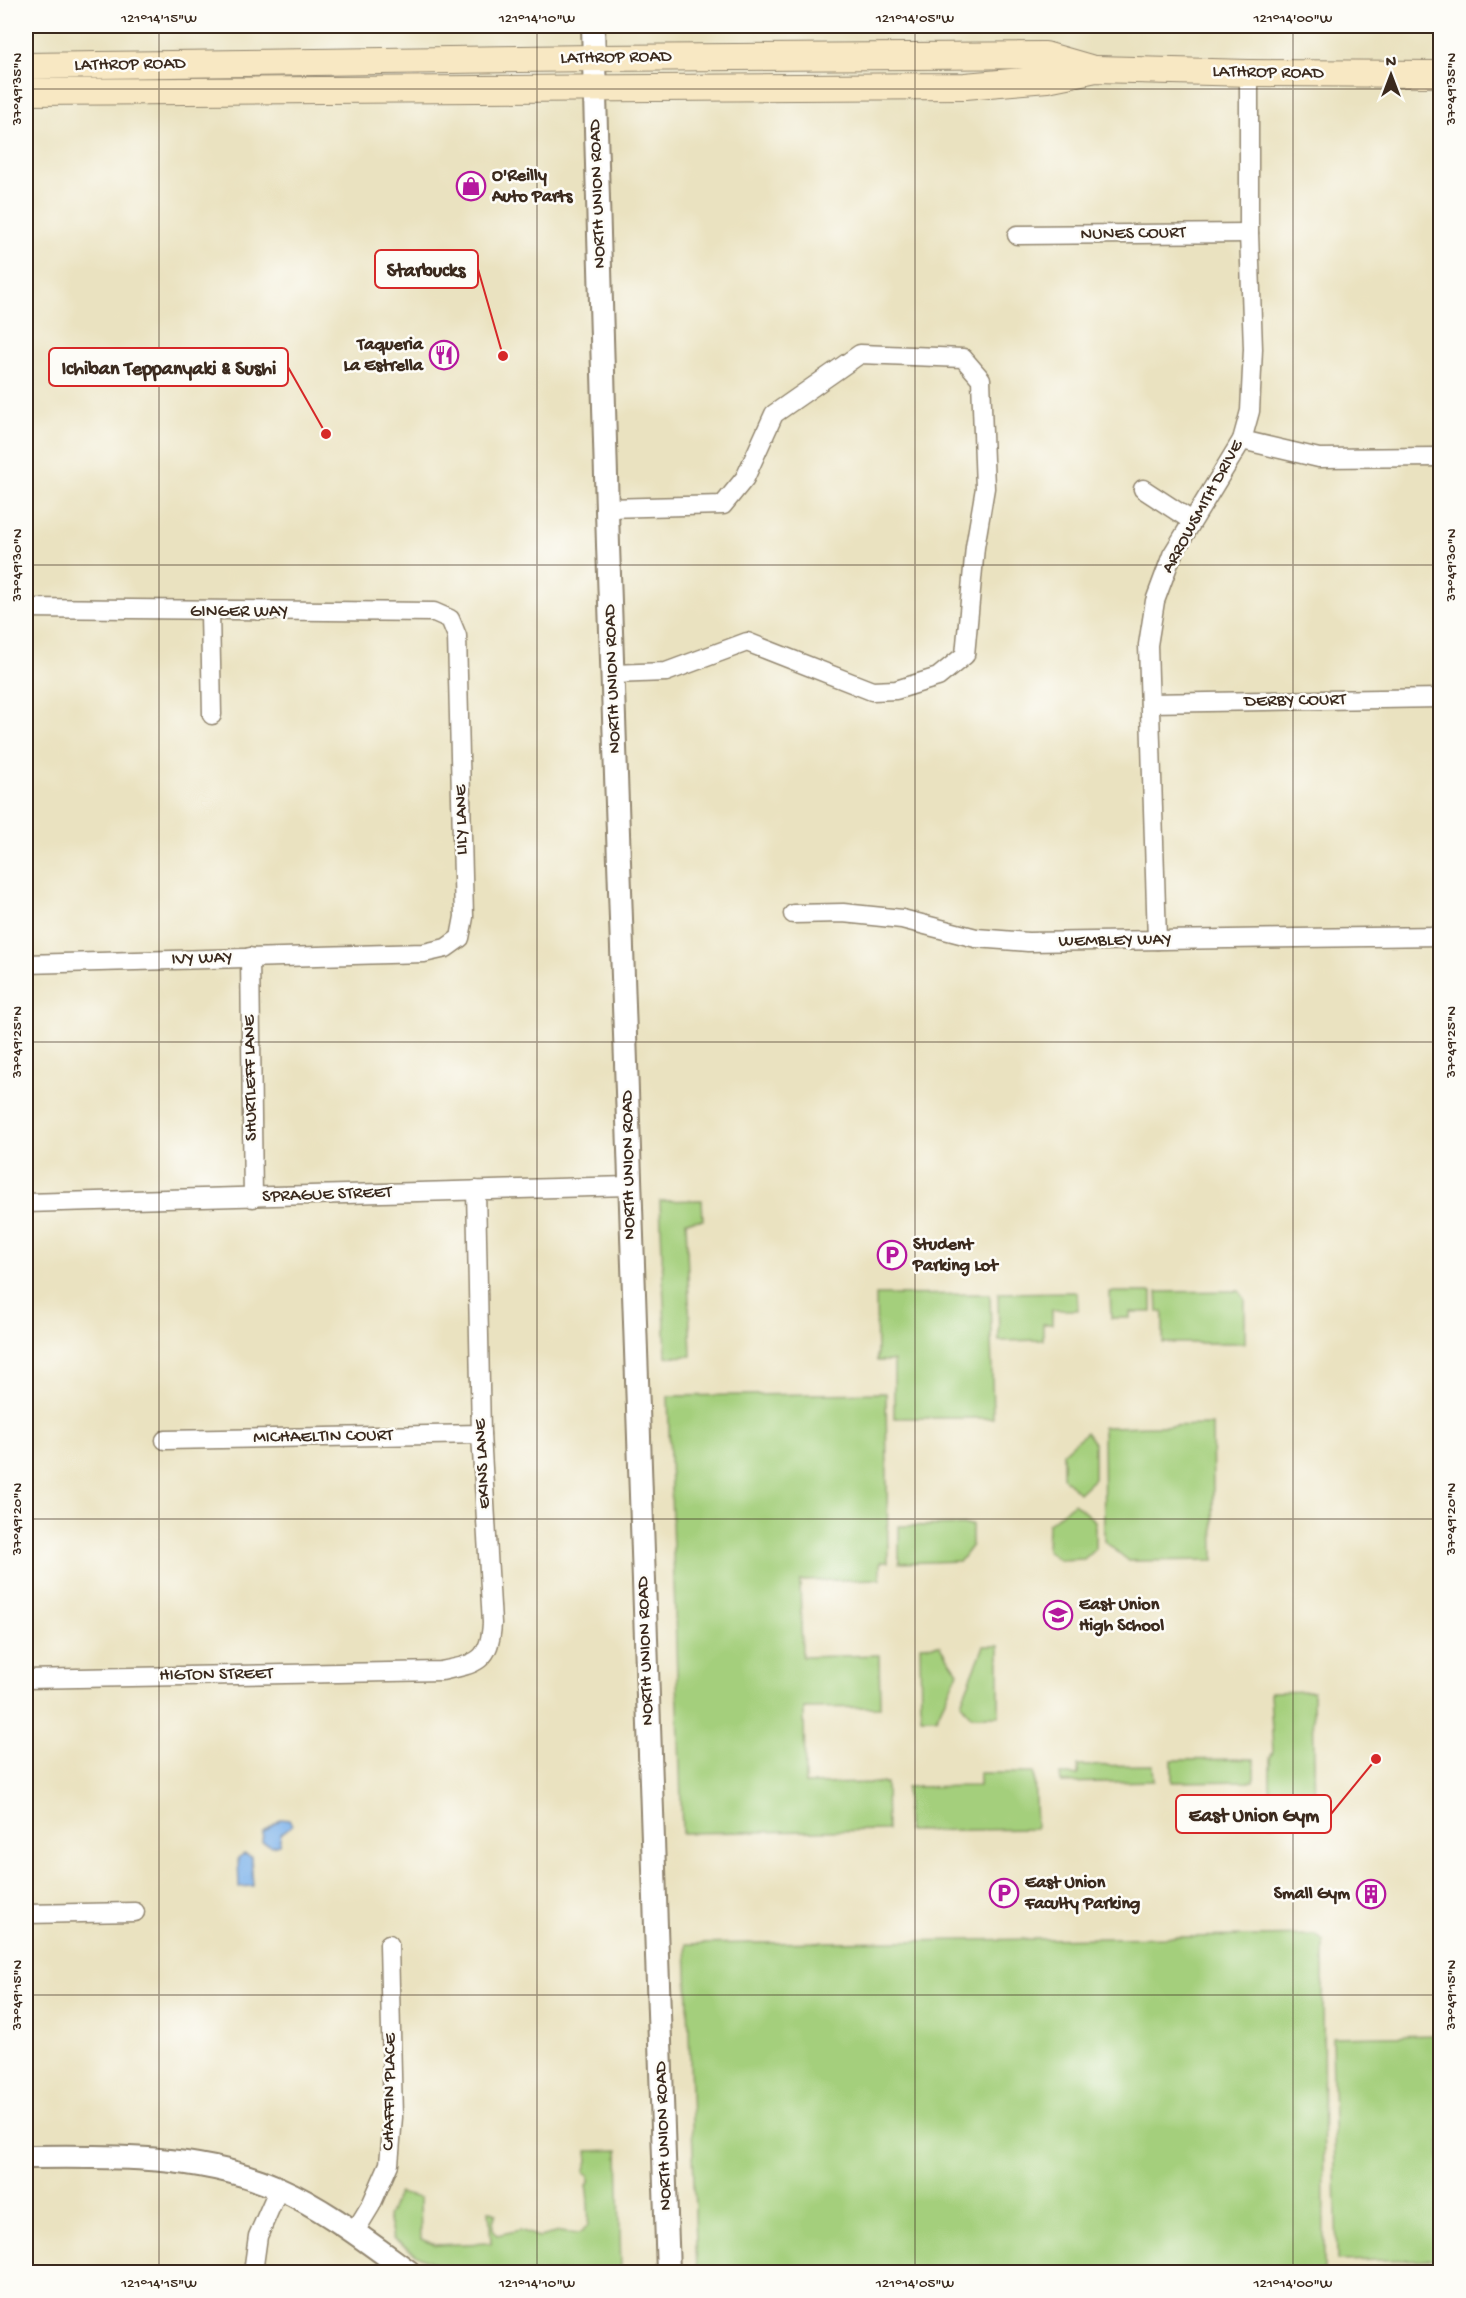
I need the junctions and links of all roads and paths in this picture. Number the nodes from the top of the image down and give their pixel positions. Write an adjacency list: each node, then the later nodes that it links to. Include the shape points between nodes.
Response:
1 (593, 26): 2 (street, NORTH UNION ROAD)
2 (594, 58): 3 (main road, LATHROP ROAD); 4 (main road, LATHROP ROAD, via 1045,55); 7 (street, NORTH UNION ROAD)
3 (26, 66)
4 (1096, 69): 5 (main road, LATHROP ROAD); 7 (main road, LATHROP ROAD, via 1047,79 965,86)
5 (1249, 73): 6 (main road, LATHROP ROAD); 9 (street, ARROWSMITH DRIVE)
6 (1440, 74)
7 (595, 90): 8 (main road, LATHROP ROAD); 14 (street, NORTH UNION ROAD)
8 (26, 92)
9 (1249, 233): 10 (street, NUNES COURT); 11 (street, ARROWSMITH DRIVE, via 1253,349 1250,411)
10 (1017, 235)
11 (1242, 440): 12 (street, via 1319,458); 15 (street, ARROWSMITH DRIVE)
12 (1440, 457)
13 (1143, 489): 15 (street)
14 (607, 508): 19 (street, NORTH UNION ROAD); 19 (street, via 723,505 745,478 774,414 861,354 963,358 981,378 985,488 965,655 938,677 896,690 872,691 747,642 666,672)
15 (1192, 521): 21 (street, ARROWSMITH DRIVE, via 1172,555 1155,601 1148,645)
16 (26, 608): 17 (street, GINGER WAY)
17 (210, 612): 18 (street, GINGER WAY, via 434,612); 22 (street)
18 (450, 619): 26 (street, LILY LANE, via 457,636 464,917 460,938 446,948 424,953)
19 (613, 674): 29 (street, NORTH UNION ROAD)
20 (1440, 698): 21 (street, DERBY COURT)
21 (1150, 703): 25 (street, ARROWSMITH DRIVE)
22 (212, 714)
23 (793, 914): 25 (street, WEMBLEY WAY, via 843,913 902,919 976,938 1028,942)
24 (1440, 936): 25 (street, WEMBLEY WAY)
25 (1157, 940)
26 (379, 954): 27 (street, IVY WAY)
27 (250, 957): 28 (street, IVY WAY); 31 (street, SHURTLEFF LANE)
28 (26, 964)
29 (629, 1186): 30 (street, SPRAGUE STREET); 45 (street, NORTH UNION ROAD)
30 (476, 1190): 31 (street, SPRAGUE STREET); 33 (street, EKINS LANE)
31 (253, 1198): 32 (street, SPRAGUE STREET)
32 (26, 1203)
33 (481, 1434): 34 (street, MICHAELTIN COURT); 35 (street, EKINS LANE, via 491,1645 469,1666)
34 (165, 1440)
35 (406, 1671): 36 (street, HIGTON STREET)
36 (26, 1679)
37 (135, 1912): 38 (street)
38 (26, 1914)
39 (389, 1944): 42 (street, CHAFFIN PLACE, via 393,2116 389,2164)
40 (26, 2157): 41 (street, via 115,2156 233,2172)
41 (279, 2188): 42 (street); 43 (street, via 258,2236)
42 (354, 2233): 44 (street)
43 (253, 2272)
44 (409, 2272)
45 (668, 2272)

